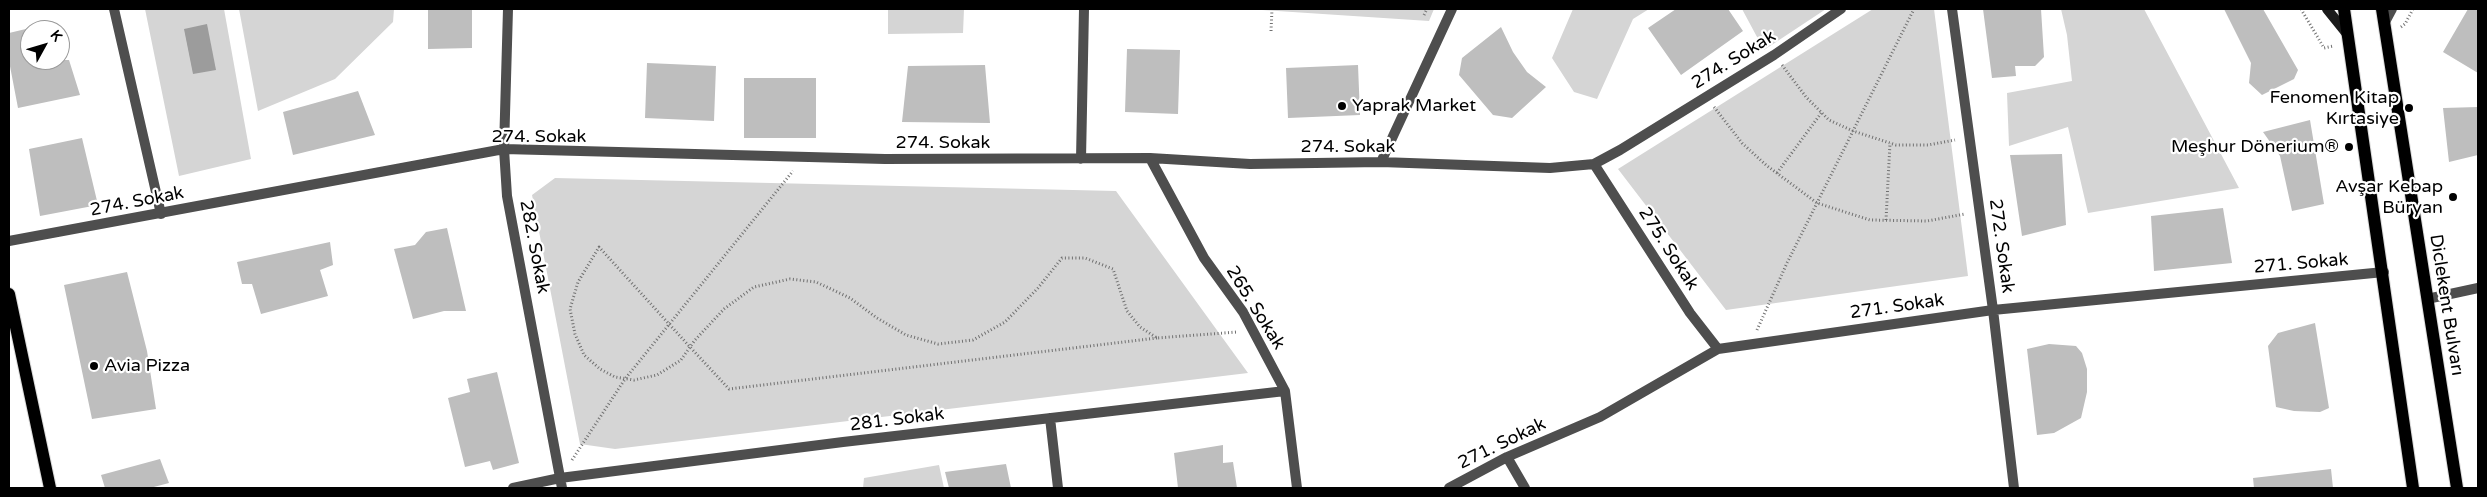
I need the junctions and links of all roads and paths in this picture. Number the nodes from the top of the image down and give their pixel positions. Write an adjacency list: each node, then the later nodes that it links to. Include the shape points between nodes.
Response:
1 (114, 9): 33 (street)
2 (508, 9): 24 (street, 282. Sokak)
3 (1084, 9): 27 (street)
4 (1272, 9): 16 (path)
5 (1427, 9): 14 (path)
6 (1452, 9): 28 (street)
7 (1841, 9): 18 (street, 274. Sokak)
8 (1914, 9): 21 (path)
9 (1952, 9): 22 (street, 272. Sokak)
10 (2327, 9): 17 (main road)
11 (2344, 9): 17 (main road)
12 (2382, 9): 15 (main road, Diclekent Bulvarı)
13 (2392, 9): 15 (street)
14 (1424, 15)
15 (2384, 24): 39 (main road, Diclekent Bulvarı)
16 (1271, 31)
17 (2349, 36): 36 (main road)
18 (1774, 55): 19 (street, 274. Sokak); 20 (path, via 1806,97)
19 (1706, 96): 29 (street, 274. Sokak); 30 (path, via 1742,143)
20 (1822, 112): 21 (path, via 1829,120); 30 (path)
21 (1853, 131): 23 (path); 31 (path)
22 (1970, 137): 23 (path, via 1928,145); 32 (street, 272. Sokak)
23 (1890, 143): 34 (path)
24 (504, 149): 25 (street, 274. Sokak); 33 (street, 274. Sokak); 51 (street, 282. Sokak, via 507,196)
25 (804, 157): 27 (street, 274. Sokak); 41 (path)
26 (1150, 158): 27 (street, 274. Sokak); 28 (street, 274. Sokak, via 1250,164); 42 (street, 265. Sokak, via 1204,258)
27 (1081, 159)
28 (1381, 162): 29 (street, 274. Sokak, via 1550,168)
29 (1594, 164): 46 (street, 275. Sokak, via 1690,313)
30 (1777, 173): 31 (path)
31 (1817, 203): 34 (path, via 1870,220); 44 (path)
32 (1980, 211): 34 (path, via 1927,221); 40 (street, 272. Sokak)
33 (161, 214): 35 (street, 274. Sokak)
34 (1886, 220)
35 (9, 241)
36 (2384, 272): 40 (street, 271. Sokak); 59 (main road)
37 (2478, 288): 39 (street)
38 (9, 294): 52 (main road)
39 (2427, 299): 60 (main road, Diclekent Bulvarı)
40 (1993, 310): 44 (street, 271. Sokak); 58 (street, 272. Sokak)
41 (670, 324): 45 (path); 47 (path); 47 (path, via 599,247 578,282 570,309 584,355 615,377)
42 (1253, 330): 43 (path); 48 (street, 265. Sokak)
43 (1157, 338): 45 (path, via 729,389); 45 (path, via 1140,328 1128,310 1113,269 1085,258 1062,258 1005,322 973,340 938,344 906,336 850,298 816,282 790,280 754,287 724,309)
44 (1751, 344): 46 (street, 271. Sokak)
45 (690, 347): 47 (path, via 681,360 657,375 634,380)
46 (1718, 349): 50 (street, 271. Sokak, via 1600,417)
47 (625, 378): 51 (path)
48 (1285, 391): 49 (street, 281. Sokak); 55 (street, 265. Sokak)
49 (1050, 418): 51 (street, 281. Sokak); 54 (street)
50 (1508, 457): 56 (street, 271. Sokak); 57 (street)
51 (561, 483): 53 (street, 281. Sokak)
52 (50, 488)
53 (513, 488)
54 (1058, 488)
55 (1296, 488)
56 (1449, 488)
57 (1525, 488)
58 (2014, 488)
59 (2413, 488)
60 (2457, 488)

